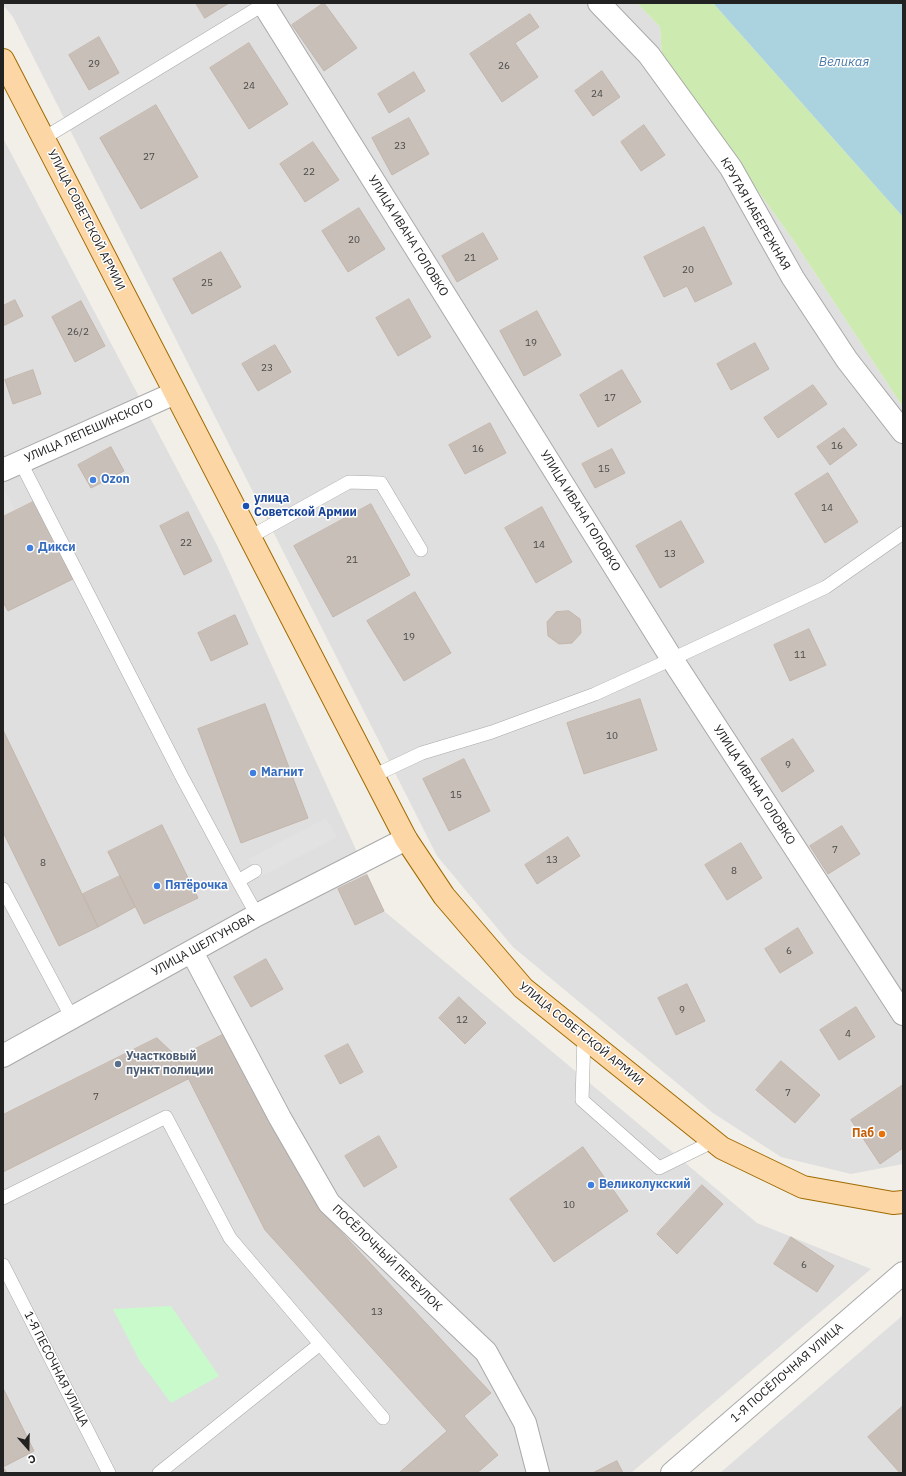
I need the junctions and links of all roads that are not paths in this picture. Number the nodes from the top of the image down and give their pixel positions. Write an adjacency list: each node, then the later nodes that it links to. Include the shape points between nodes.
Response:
1 (599, 3): 6 (street, КРУТАЯ НАБЕРЕЖНАЯ, via 649,55 731,168 793,278 847,360)
2 (265, 4): 4 (lane); 11 (street, УЛИЦА ИВАНА ГОЛОВКО)
3 (3, 60): 4 (main road, УЛИЦА СОВЕТСКОЙ АРМИИ)
4 (44, 138): 5 (main road, УЛИЦА СОВЕТСКОЙ АРМИИ)
5 (175, 393): 7 (street, УЛИЦА ЛЕПЕШИНСКОГО); 9 (main road, УЛИЦА СОВЕТСКОЙ АРМИИ)
6 (903, 432)
7 (12, 465): 15 (lane)
8 (903, 534): 11 (lane, via 826,587)
9 (250, 537): 10 (lane, via 349,482 381,484); 12 (main road, УЛИЦА СОВЕТСКОЙ АРМИИ)
10 (421, 550)
11 (672, 659): 12 (lane, via 595,694 492,732 422,753); 19 (street, УЛИЦА ИВАНА ГОЛОВКО)
12 (373, 776): 13 (main road, УЛИЦА СОВЕТСКОЙ АРМИИ)
13 (406, 839): 17 (street, УЛИЦА ШЕЛГУНОВА); 21 (main road, УЛИЦА СОВЕТСКОЙ АРМИИ, via 444,896 523,988)
14 (255, 871): 15 (lane)
15 (238, 881): 17 (lane)
16 (3, 889): 20 (lane)
17 (257, 915): 18 (street, УЛИЦА ШЕЛГУНОВА)
18 (192, 952): 20 (street, УЛИЦА ШЕЛГУНОВА); 32 (street, ПОСЁЛОЧНЫЙ ПЕРЕУЛОК, via 280,1118 329,1203 486,1352 525,1423)
19 (903, 1014)
20 (72, 1018): 22 (street, УЛИЦА ШЕЛГУНОВА)
21 (584, 1037): 23 (main road, УЛИЦА СОВЕТСКОЙ АРМИИ); 23 (lane, via 582,1100 659,1168)
22 (3, 1056)
23 (714, 1141): 25 (main road, УЛИЦА СОВЕТСКОЙ АРМИИ, via 722,1148 803,1187 893,1203)
24 (3, 1198): 28 (lane, via 166,1117 230,1238)
25 (903, 1202)
26 (3, 1265): 30 (lane, 1-Я ПЕСОЧНАЯ УЛИЦА)
27 (903, 1273): 33 (street, 1-Я ПОСЁЛОЧНАЯ УЛИЦА)
28 (320, 1344): 29 (lane); 31 (lane)
29 (383, 1418)
30 (109, 1473)
31 (159, 1473)
32 (538, 1473)
33 (672, 1473)

